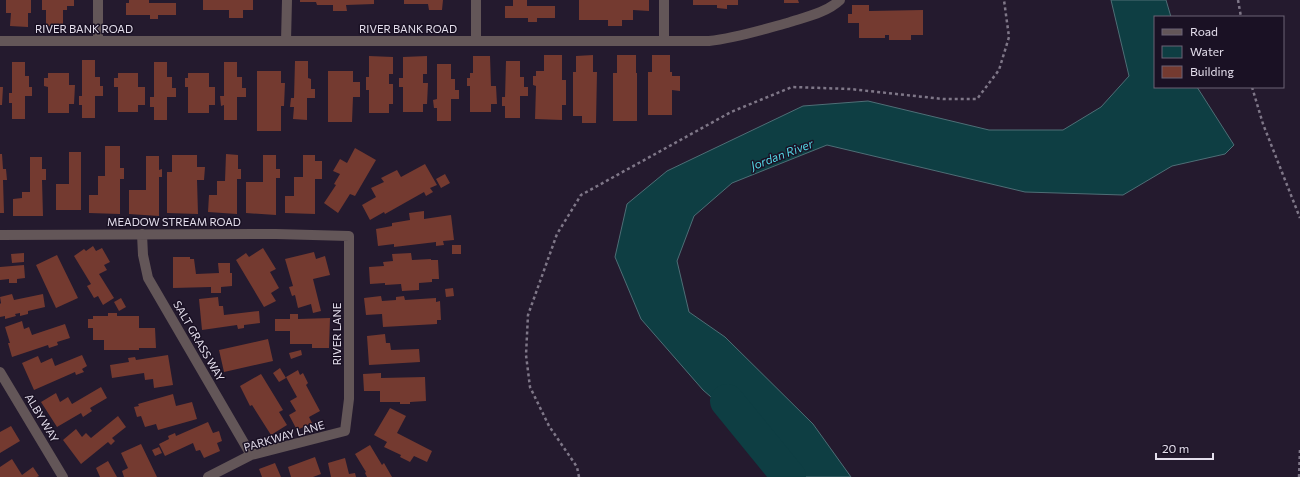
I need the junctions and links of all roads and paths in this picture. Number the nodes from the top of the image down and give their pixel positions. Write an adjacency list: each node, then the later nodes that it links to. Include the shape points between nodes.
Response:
1 (98, 0): 10 (street)
2 (287, 0): 11 (street)
3 (476, 0): 12 (street)
4 (664, 0): 13 (street)
5 (840, 0): 13 (street, RIVER BANK ROAD, via 833,7 813,15 732,38)
6 (1004, 0): 25 (path, via 1009,37 999,70 977,99 943,99 850,89 792,87 731,112 581,195 557,234 528,315 526,355 530,387 549,426 577,467)
7 (1238, 0): 8 (path)
8 (1241, 16)
9 (0, 41): 10 (street, RIVER BANK ROAD)
10 (98, 41): 11 (street, RIVER BANK ROAD)
11 (286, 41): 12 (street, RIVER BANK ROAD)
12 (476, 41): 13 (street, RIVER BANK ROAD)
13 (664, 41)
14 (1252, 88): 15 (path, via 1263,124)
15 (1300, 218)
16 (0, 234): 17 (street, MEADOW STREAM ROAD)
17 (142, 234): 18 (street, MEADOW STREAM ROAD); 22 (street, SALT GRASS WAY, via 148,278)
18 (348, 236): 20 (street, RIVER LANE, via 348,399)
19 (0, 372): 23 (street, ALBY WAY)
20 (345, 431): 22 (street, PARKWAY LANE)
21 (1300, 449): 26 (path)
22 (251, 455): 24 (street, PARKWAY LANE)
23 (63, 477)
24 (208, 477)
25 (579, 477)
26 (1299, 477)

